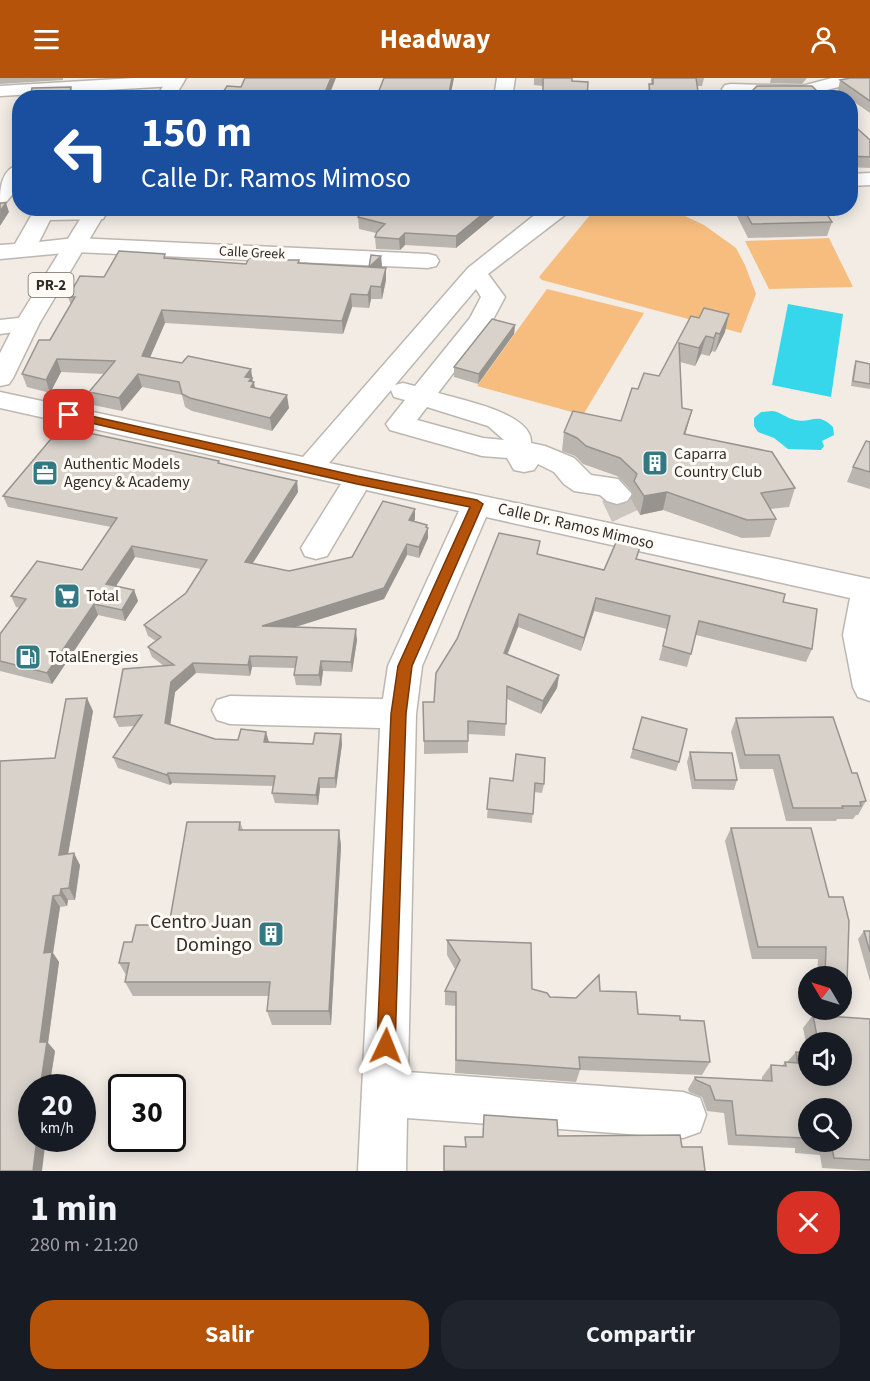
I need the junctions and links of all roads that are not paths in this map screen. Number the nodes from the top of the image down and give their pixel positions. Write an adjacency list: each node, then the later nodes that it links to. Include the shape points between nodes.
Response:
1 (853, 78): 7 (street)
2 (176, 79): 3 (street)
3 (95, 87): 5 (street)
4 (731, 88): 6 (street)
5 (24, 90)
6 (778, 90)
7 (806, 90)
8 (41, 216): 12 (street)
9 (92, 216): 11 (street, PR-2)
10 (550, 216): 15 (street)
11 (75, 245): 12 (street, Calle Greek); 14 (street, Calle Greek); 16 (street, PR-2)
12 (23, 250): 13 (street, Calle Greek)
13 (0, 252)
14 (428, 261)
15 (476, 273): 19 (street); 20 (street, via 493,297 481,320)
16 (27, 324): 17 (street); 18 (street, PR-2)
17 (0, 327)
18 (0, 378)
19 (381, 385): 20 (street); 22 (street)
20 (421, 397): 24 (street, via 400,423 482,447 517,452 522,463)
21 (0, 400): 22 (street, Calle Dr. Ramos Mimoso)
22 (309, 468): 23 (street, Calle Dr. Ramos Mimoso)
23 (357, 480): 25 (street, Calle Dr. Ramos Mimoso); 28 (street)
24 (579, 481): 26 (street, via 608,486); 27 (street)
25 (477, 504): 27 (street, Calle Dr. Ramos Mimoso); 32 (street, via 405,666)
26 (623, 515): 27 (street, Calle Dr. Ramos Mimoso); 29 (street, Calle Dr. Ramos Mimoso)
27 (554, 521)
28 (316, 548)
29 (868, 591): 30 (street, via 860,635)
30 (870, 687)
31 (230, 710): 32 (street)
32 (398, 714): 33 (street)
33 (384, 1093): 34 (street); 35 (street)
34 (683, 1114)
35 (382, 1171)

